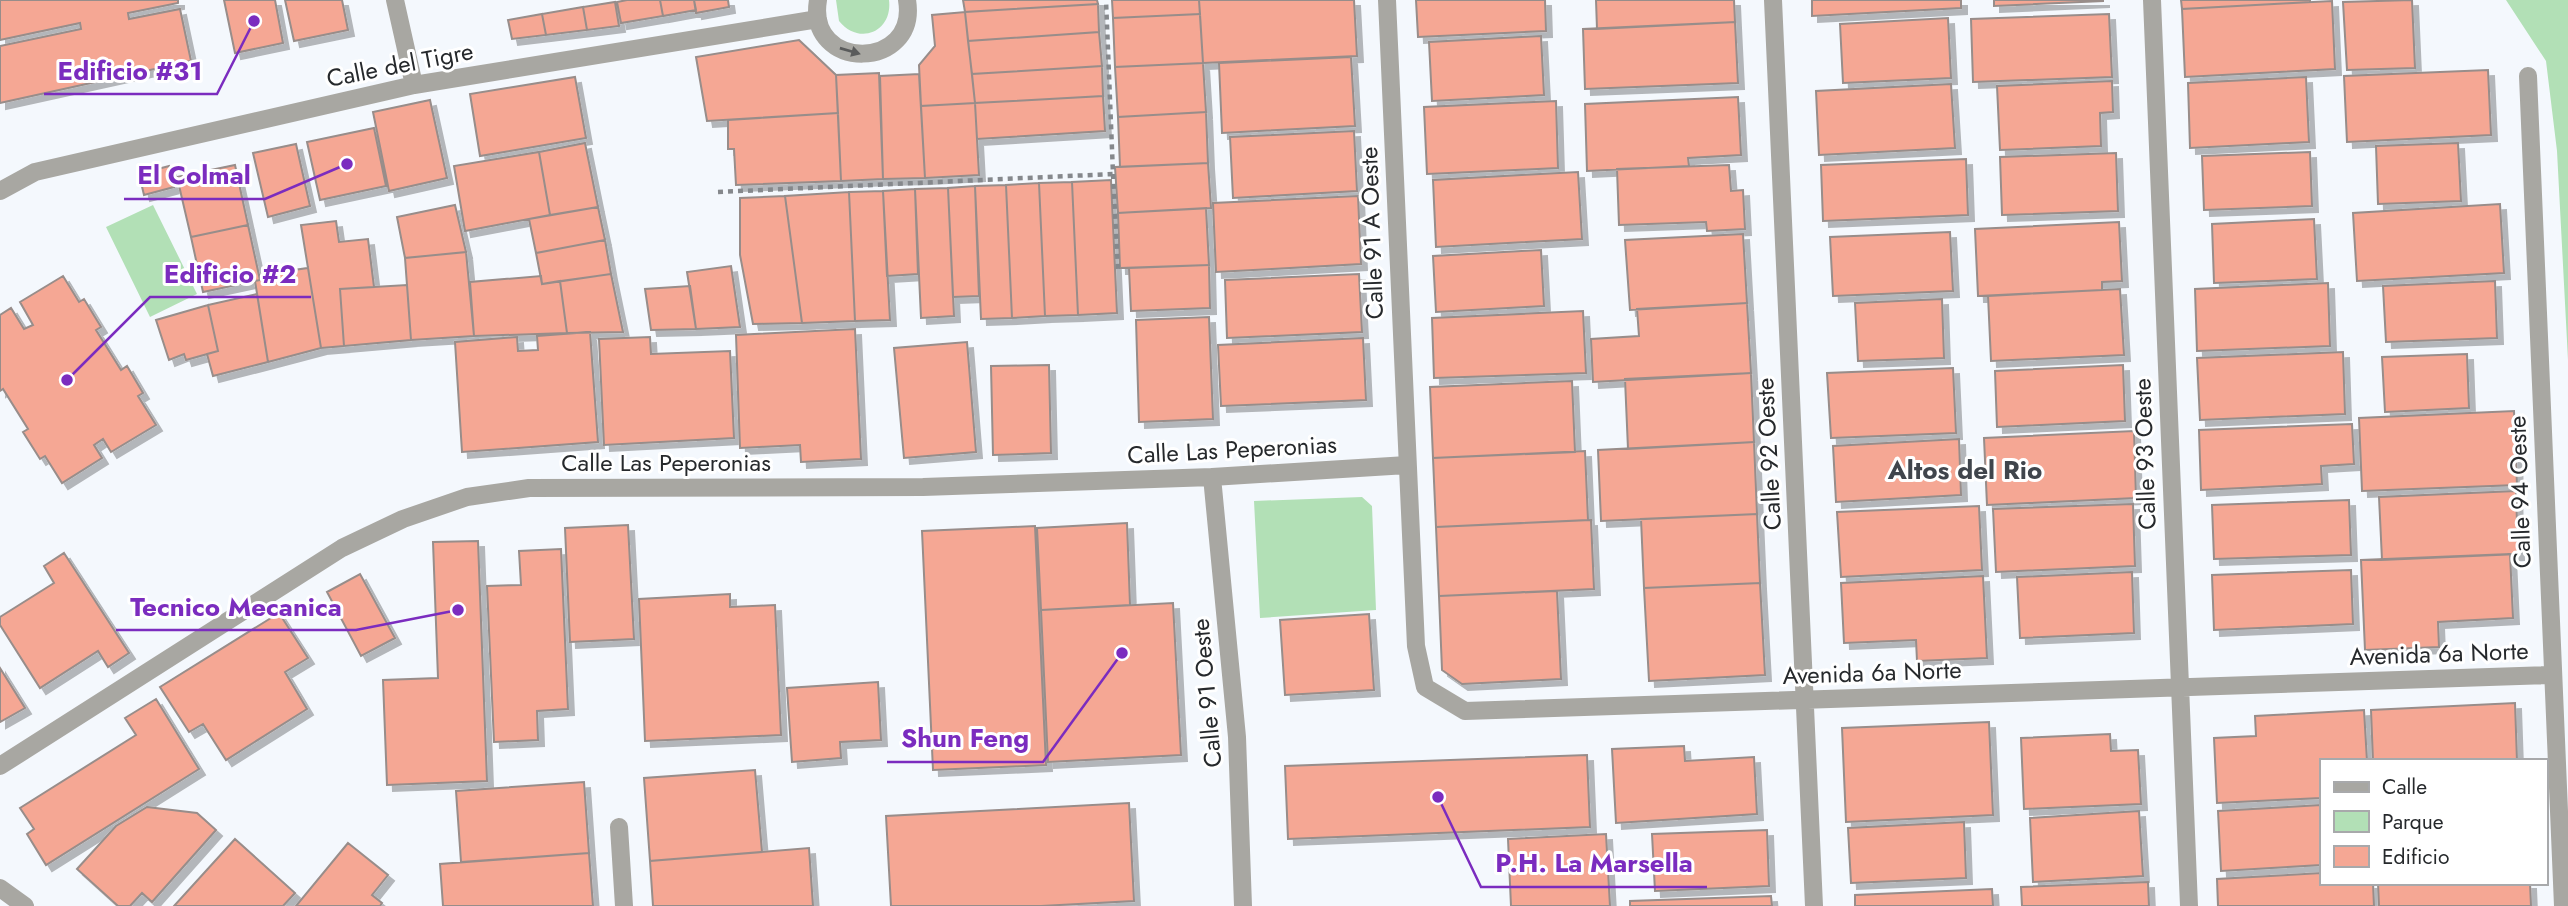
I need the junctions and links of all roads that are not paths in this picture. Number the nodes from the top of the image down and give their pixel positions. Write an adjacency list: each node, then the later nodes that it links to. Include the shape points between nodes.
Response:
1 (395, 0): 9 (street)
2 (818, 0): 7 (street)
3 (907, 0): 7 (street, one-way to 3, via 832,44 845,52 875,53 899,37 906,24)
4 (1387, 0): 11 (street, Calle 91 A Oeste)
5 (1773, 0): 15 (street, Calle 92 Oeste)
6 (2152, 0): 14 (street, Calle 93 Oeste)
7 (818, 19): 9 (street, Calle del Tigre)
8 (2528, 76): 13 (street, Calle 94 Oeste)
9 (414, 85): 10 (street, Calle del Tigre, via 35,172)
10 (0, 191)
11 (1407, 465): 12 (street, Calle Las Peperonias); 15 (street, Avenida 6a Norte, via 1416,646 1425,687 1465,711)
12 (1212, 477): 16 (street, Calle Las Peperonias, via 923,487 528,488 467,496 342,548); 21 (street, Calle 91 Oeste, via 1237,737)
13 (2551, 675): 14 (street, Avenida 6a Norte); 24 (street, Calle 94 Oeste)
14 (2179, 687): 15 (street, Avenida 6a Norte); 23 (street, Calle 93 Oeste)
15 (1805, 700): 22 (street, Calle 92 Oeste)
16 (0, 766)
17 (619, 827): 20 (street)
18 (0, 888): 19 (street)
19 (25, 906)
20 (624, 906)
21 (1243, 906)
22 (1814, 906)
23 (2189, 906)
24 (2563, 906)

